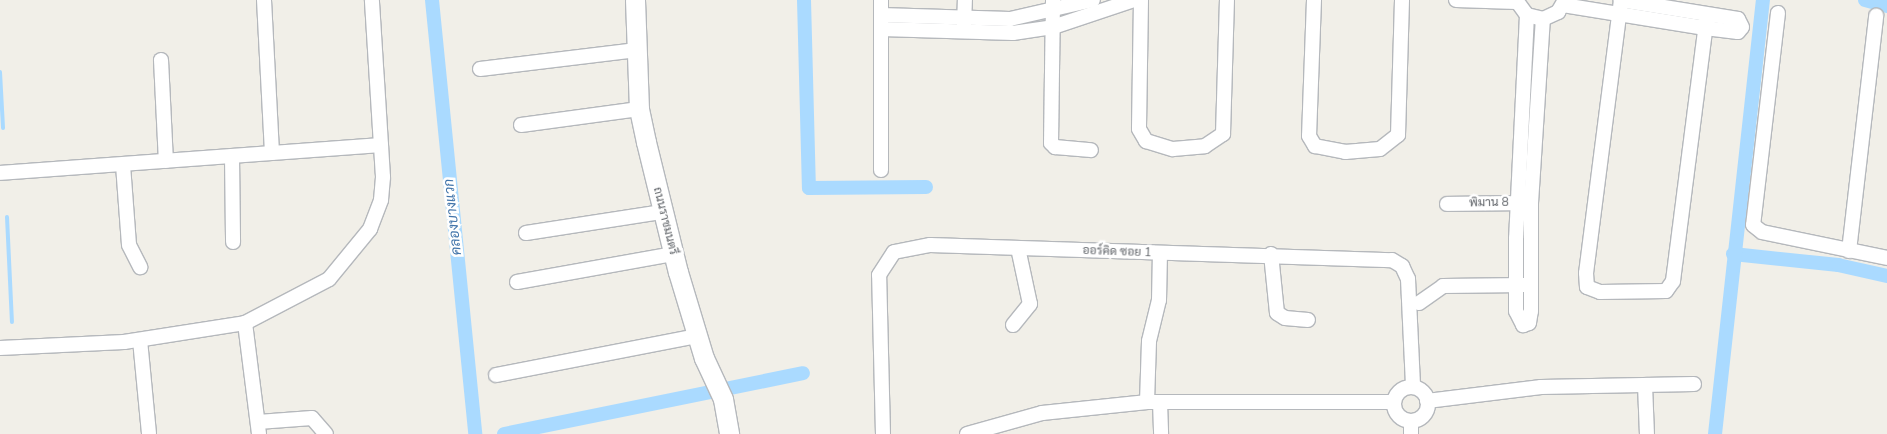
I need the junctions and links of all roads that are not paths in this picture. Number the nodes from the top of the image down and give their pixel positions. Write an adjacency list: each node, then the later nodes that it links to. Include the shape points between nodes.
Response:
1 (264, 0): 33 (street)
2 (372, 0): 31 (street)
3 (635, 0): 26 (street, ถนนราชมนตรี)
4 (881, 0): 19 (street)
5 (965, 0): 24 (street)
6 (1092, 0): 16 (street)
7 (1134, 0): 16 (street)
8 (1141, 0): 9 (street, via 1139,129 1146,141 1178,149 1205,146 1223,134)
9 (1227, 0)
10 (1314, 0): 11 (street, via 1309,136 1315,146 1345,152 1380,149 1398,135)
11 (1402, 0)
12 (1456, 0): 14 (street)
13 (1621, 0): 17 (street); 21 (street)
14 (1516, 1): 20 (street)
15 (1564, 2): 21 (street); 23 (street)
16 (1053, 13): 24 (street, via 1013,33); 32 (street, via 1051,143 1055,147)
17 (1691, 13): 21 (street); 21 (street, via 1706,21 1673,281 1666,291 1600,292 1587,287 1586,273)
18 (1778, 13): 45 (street, via 1753,224 1762,232)
19 (881, 14): 24 (street); 25 (street)
20 (1527, 15): 23 (street); 39 (street)
21 (1619, 15)
22 (1876, 16): 45 (street)
23 (1543, 19): 39 (street)
24 (964, 25): 25 (street)
25 (881, 29): 37 (street)
26 (637, 50): 28 (street); 29 (street, ถนนราชมนตรี)
27 (161, 60): 35 (street)
28 (480, 68)
29 (639, 109): 30 (street); 41 (street, ถนนราชมนตรี)
30 (521, 125)
31 (381, 145): 33 (street); 54 (street, via 381,200 370,229 351,255 329,279)
32 (1091, 150)
33 (272, 153): 34 (street)
34 (232, 156): 35 (street); 43 (street)
35 (166, 161): 36 (street)
36 (123, 165): 38 (street); 50 (street, via 129,245)
37 (881, 170)
38 (0, 173)
39 (1524, 203): 40 (street, พิมาน 8); 52 (street, via 1524,285 1443,286)
40 (1448, 204)
41 (662, 212): 42 (street); 47 (street, ถนนราชมนตรี)
42 (526, 233)
43 (233, 242)
44 (1018, 248): 46 (street, ออร์คิด ซอย 1); 55 (street, via 1030,304); 71 (street, ออร์คิด ซอย 1, via 930,245 904,248 885,264 877,291)
45 (1849, 251): 49 (street)
46 (1160, 253): 48 (street, ออร์คิด ซอย 1); 64 (street, via 1159,300 1149,341)
47 (673, 254): 51 (street); 56 (street, ถนนราชมนตรี)
48 (1271, 254): 53 (street, via 1277,313 1285,318); 62 (street, ออร์คิด ซอย 1, via 1382,257 1402,266 1408,279)
49 (1887, 258)
50 (140, 267)
51 (517, 282)
52 (1419, 303)
53 (1308, 320)
54 (245, 323): 57 (street); 67 (street)
55 (1013, 325)
56 (697, 336): 59 (street); 70 (street, ถนนราชมนตรี, via 723,399)
57 (140, 340): 58 (street); 68 (street)
58 (0, 348)
59 (496, 375)
60 (1694, 384): 61 (street)
61 (1645, 385): 63 (street, via 1541,387); 74 (street)
62 (1413, 387): 63 (street); 65 (street, via 1398,392)
63 (1427, 401): 66 (street, via 1422,417)
64 (1153, 402): 65 (street); 72 (street, via 1042,413); 73 (street)
65 (1394, 402): 66 (street, via 1400,417)
66 (1411, 427)
67 (258, 428): 69 (street, via 312,418)
68 (149, 434)
69 (326, 434)
70 (729, 434)
71 (883, 434)
72 (967, 434)
73 (1161, 434)
74 (1647, 434)

